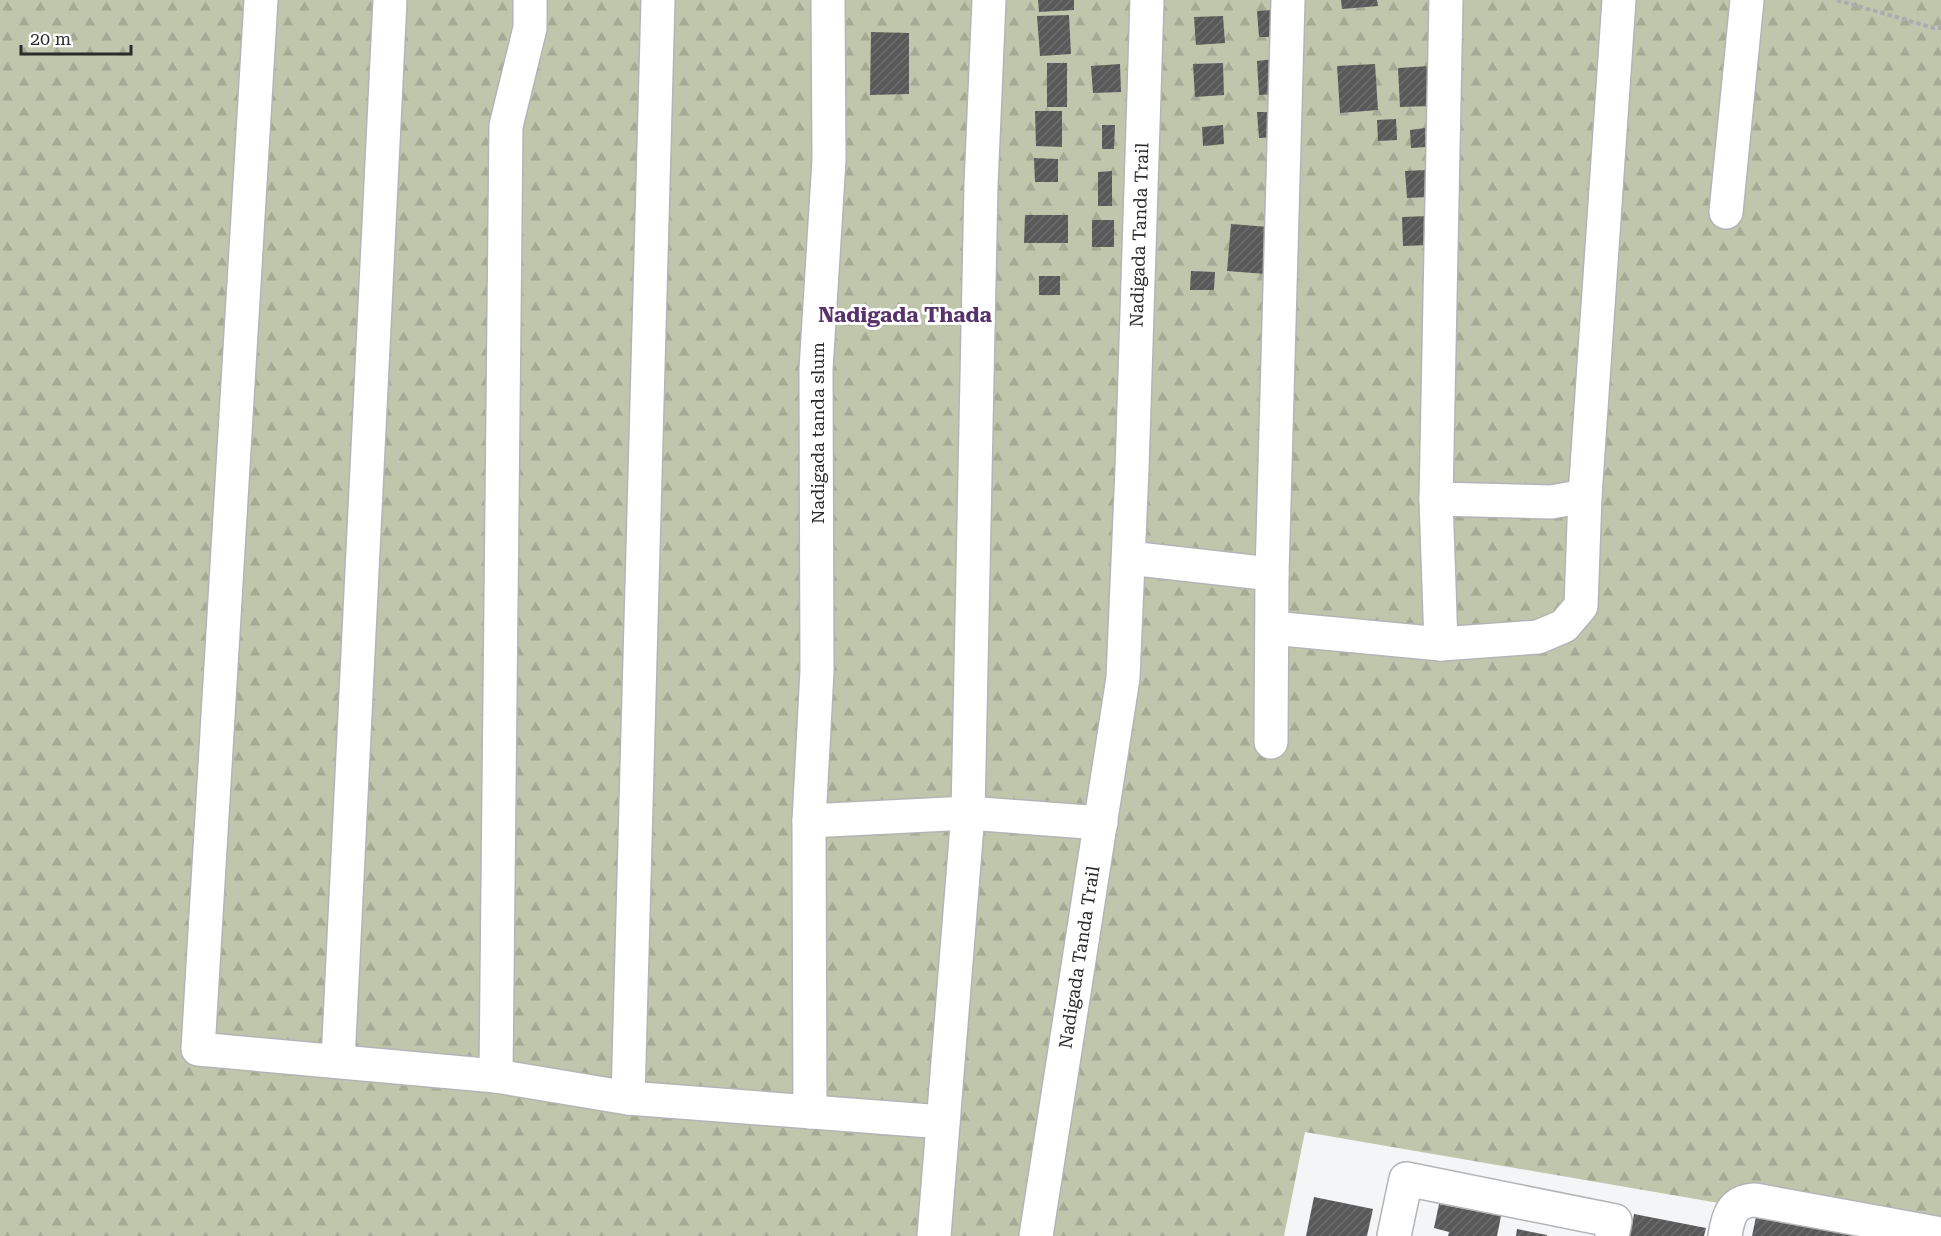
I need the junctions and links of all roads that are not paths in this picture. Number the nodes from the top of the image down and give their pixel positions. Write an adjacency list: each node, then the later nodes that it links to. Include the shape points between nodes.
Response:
1 (261, 0): 23 (street, via 198,1049)
2 (390, 0): 23 (street)
3 (531, 0): 24 (street, via 530,28 506,126)
4 (658, 0): 25 (street)
5 (828, 0): 21 (street, Nadigada tanda slum, via 829,160 816,369 817,671)
6 (989, 0): 20 (street, via 981,185)
7 (1147, 0): 15 (street, Nadigada Tanda Trail)
8 (1288, 0): 16 (street)
9 (1446, 0): 14 (street)
10 (1619, 0): 13 (street)
11 (1747, 0): 12 (street)
12 (1726, 212)
13 (1585, 496): 14 (street, via 1551,502); 18 (street, via 1581,606 1564,626 1538,637)
14 (1436, 499): 18 (street)
15 (1128, 558): 16 (street); 22 (street, Nadigada Tanda Trail, via 1123,678)
16 (1272, 574): 17 (street)
17 (1272, 628): 18 (street); 19 (street)
18 (1441, 644)
19 (1270, 742)
20 (968, 813): 21 (street); 22 (street); 27 (street)
21 (808, 821): 26 (street, Nadigada tanda slum)
22 (1101, 823): 30 (street, Nadigada Tanda Trail)
23 (338, 1061): 24 (street)
24 (496, 1076): 25 (street)
25 (628, 1098): 26 (street)
26 (810, 1112): 27 (street)
27 (943, 1122): 29 (street)
28 (1941, 1234): 33 (street, via 1745,1200 1727,1220)
29 (934, 1236)
30 (1036, 1236)
31 (1394, 1236): 32 (street, via 1406,1179 1615,1221)
32 (1612, 1236)
33 (1725, 1236)

